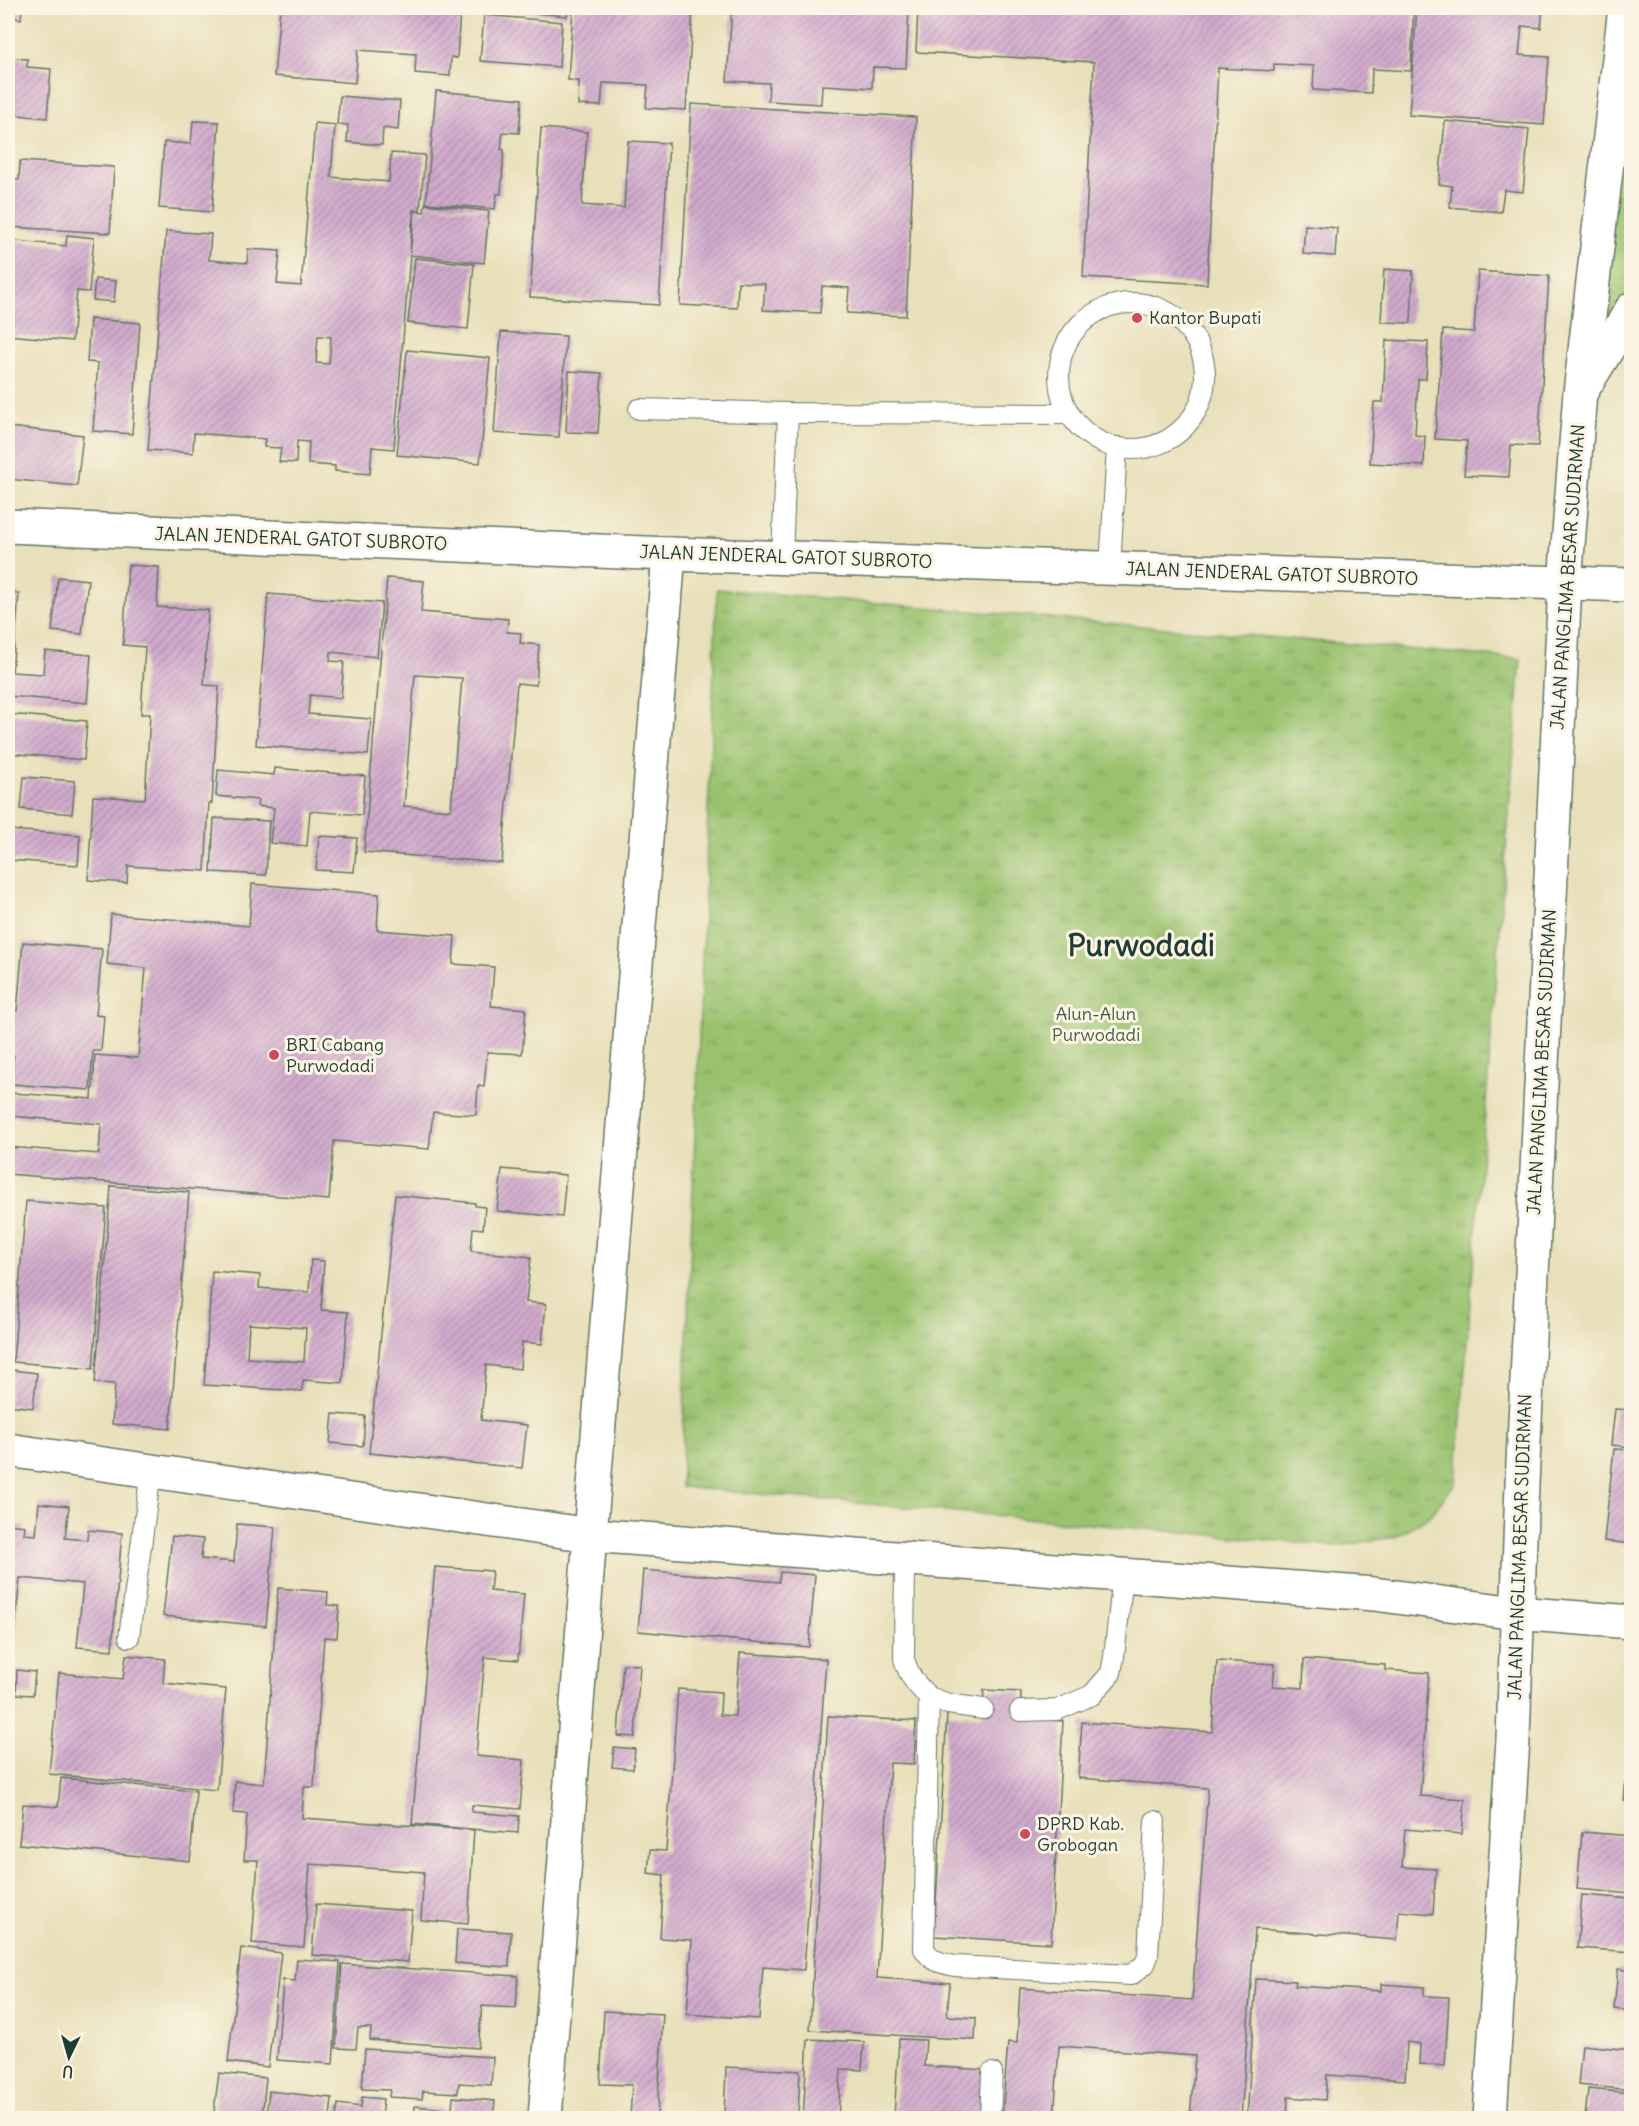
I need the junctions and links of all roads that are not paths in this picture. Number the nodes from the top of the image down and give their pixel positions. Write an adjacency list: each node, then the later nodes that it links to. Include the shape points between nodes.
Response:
1 (1625, 8): 3 (main road, JALAN PANGLIMA BESAR SUDIRMAN)
2 (1632, 309): 3 (main road)
3 (1580, 393): 12 (main road, JALAN PANGLIMA BESAR SUDIRMAN)
4 (639, 410): 5 (lane)
5 (788, 413): 6 (lane); 10 (lane)
6 (1068, 414): 7 (lane, via 1084,432 1105,445); 7 (lane, via 1060,394 1058,372 1062,351 1089,316 1108,306 1130,302 1151,305 1171,314 1188,328 1201,349 1206,373 1203,397 1192,418 1175,436 1153,446)
7 (1117, 447): 11 (lane)
8 (8, 526): 9 (main road, JALAN JENDERAL GATOT SUBROTO)
9 (669, 554): 10 (main road, JALAN JENDERAL GATOT SUBROTO); 16 (main road)
10 (782, 557): 11 (main road, JALAN JENDERAL GATOT SUBROTO)
11 (1110, 568): 12 (main road, JALAN JENDERAL GATOT SUBROTO)
12 (1565, 583): 13 (main road, JALAN JENDERAL GATOT SUBROTO); 19 (main road, JALAN PANGLIMA BESAR SUDIRMAN)
13 (1632, 585)
14 (8, 1450): 15 (main road)
15 (151, 1471): 16 (main road); 21 (lane)
16 (590, 1535): 17 (main road); 27 (main road)
17 (905, 1559): 18 (main road); 22 (lane, via 904,1659 914,1683)
18 (1123, 1575): 19 (main road, via 1374,1594); 24 (lane, via 1111,1673 1092,1695 1057,1710)
19 (1516, 1613): 20 (main road); 29 (main road, JALAN PANGLIMA BESAR SUDIRMAN, via 1513,1738)
20 (1632, 1622)
21 (129, 1637)
22 (929, 1697): 23 (lane); 25 (lane, via 924,1949 936,1962 1122,1975 1138,1971 1148,1956)
23 (983, 1709)
24 (1020, 1711)
25 (1155, 1821)
26 (992, 2073): 28 (lane)
27 (545, 2118)
28 (990, 2118)
29 (1490, 2118)

